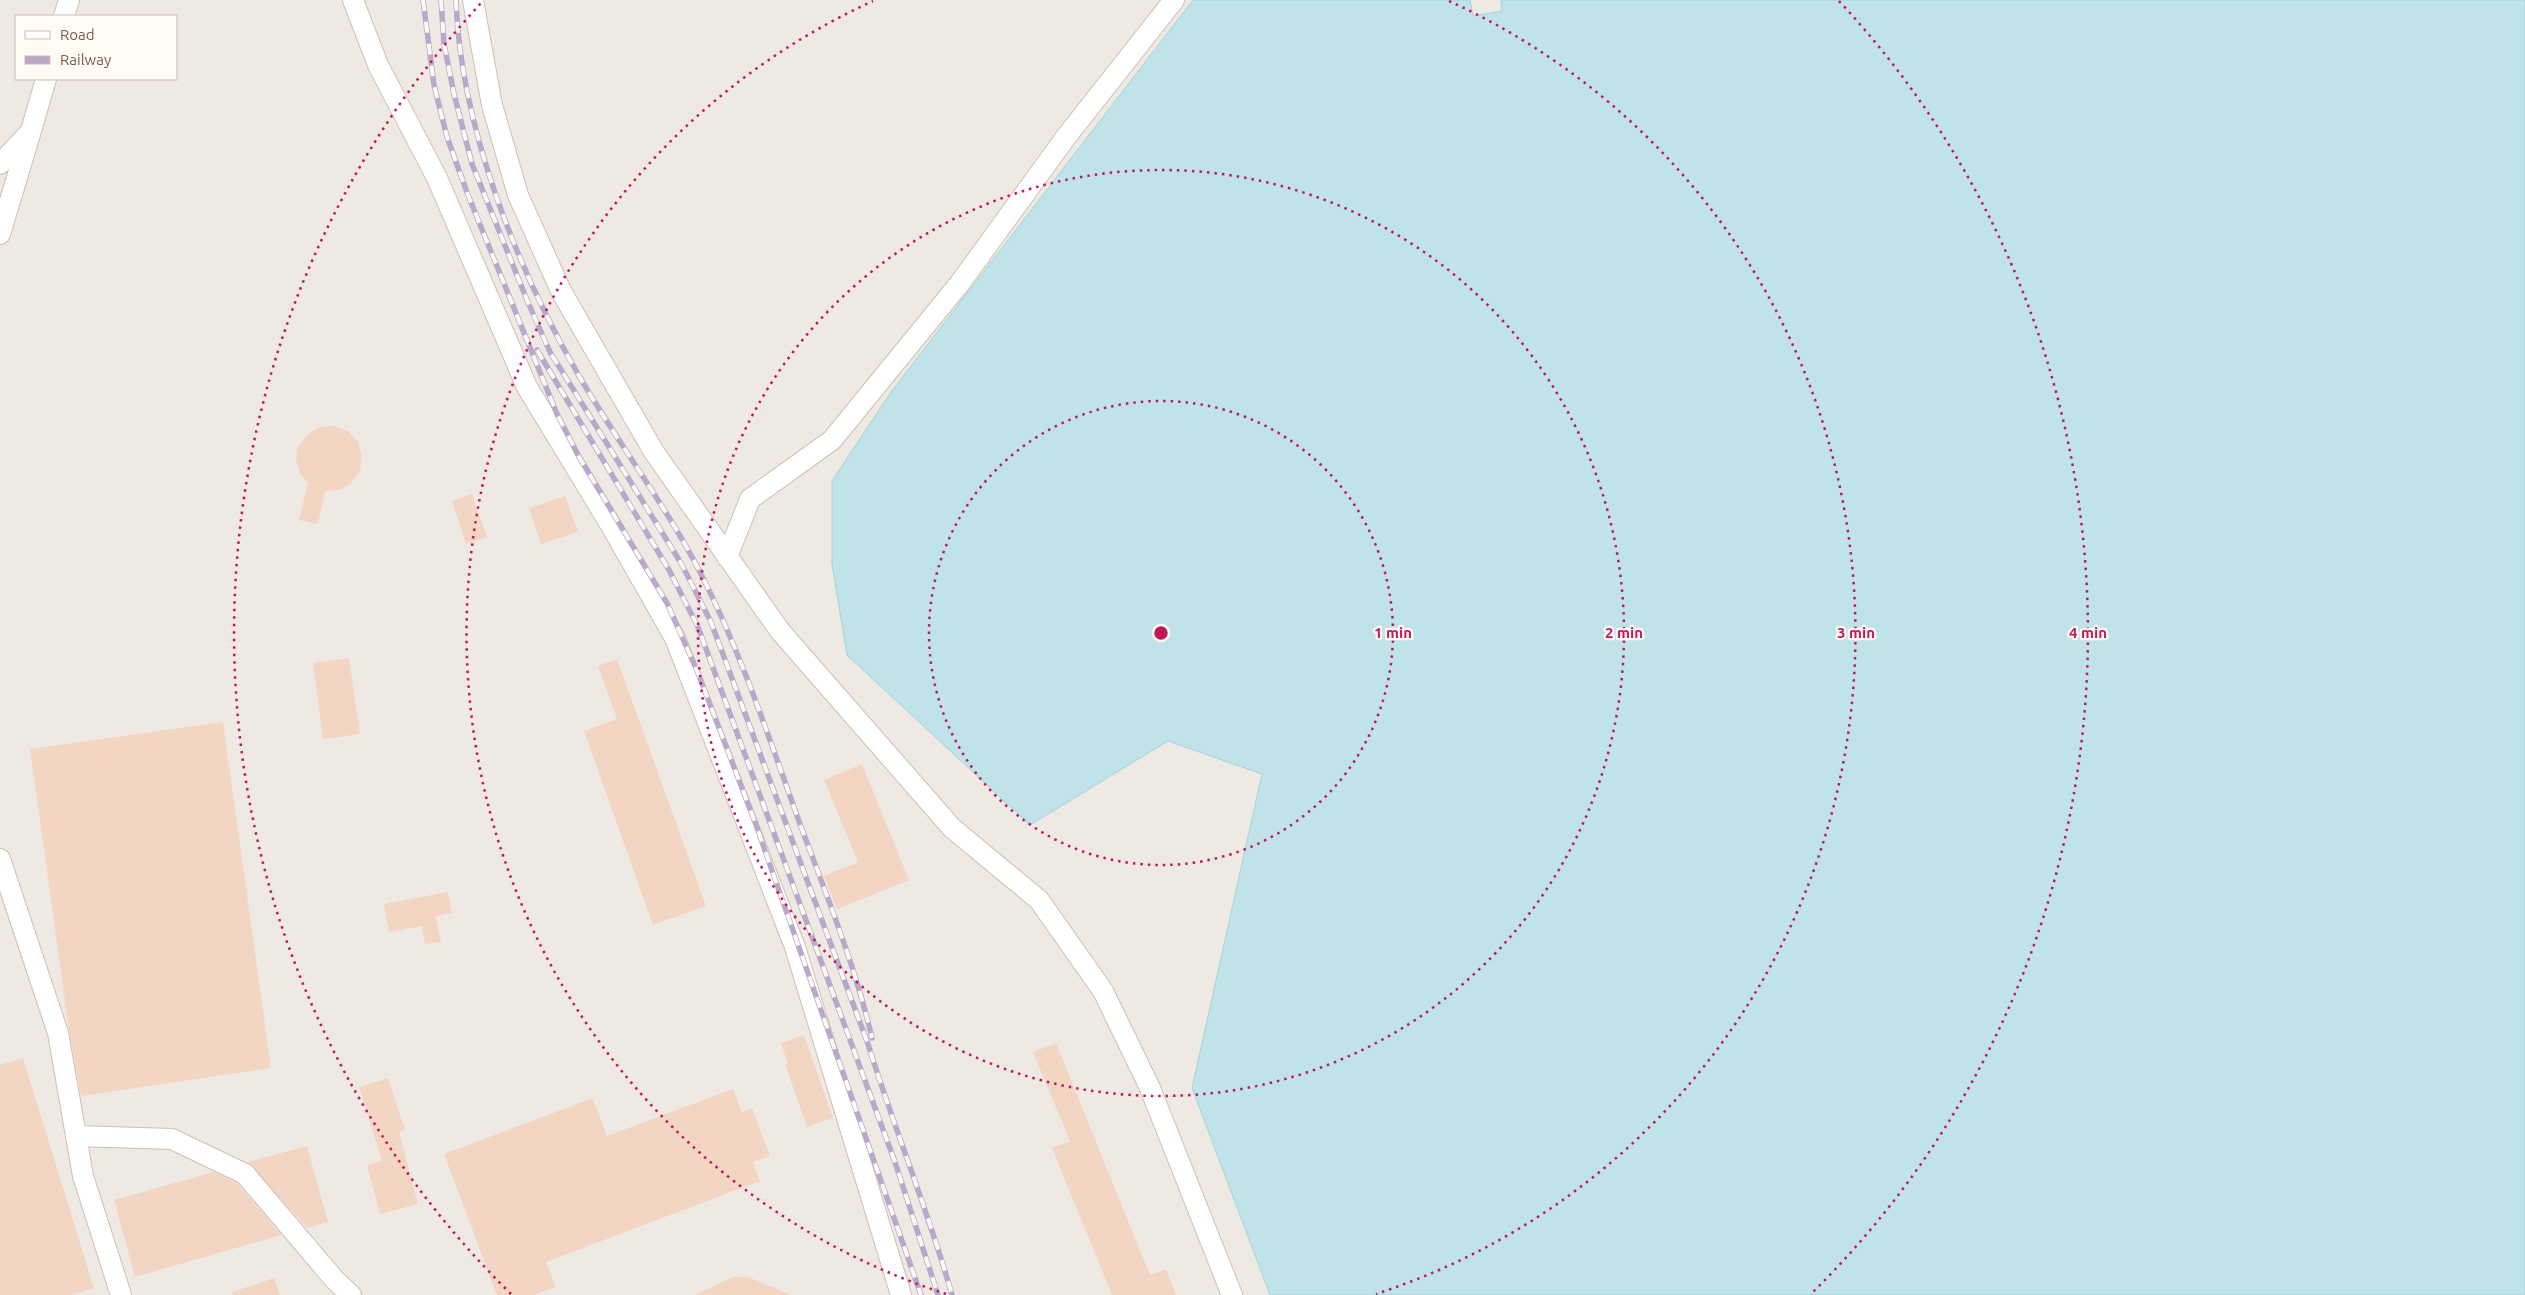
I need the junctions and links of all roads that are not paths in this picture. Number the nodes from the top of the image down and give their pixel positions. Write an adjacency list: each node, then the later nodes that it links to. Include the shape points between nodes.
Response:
1 (69, 0): 5 (lane)
2 (353, 0): 15 (lane, via 378,65 437,178 527,387 675,638 795,947)
3 (473, 0): 10 (lane, via 492,105 518,195 561,291 654,452)
4 (1174, 0): 10 (lane, via 1066,137 960,283 832,440 750,499)
5 (64, 15)
6 (46, 80): 7 (lane)
7 (31, 131): 8 (lane); 9 (lane)
8 (0, 164)
9 (0, 234)
10 (727, 557): 16 (lane, via 780,631 952,828 1039,900 1104,991 1150,1088)
11 (0, 859): 12 (lane, via 58,1033)
12 (77, 1136): 13 (lane, via 83,1176); 14 (lane, via 172,1139 245,1174 334,1280)
13 (121, 1295)
14 (351, 1295)
15 (901, 1295)
16 (1232, 1295)

